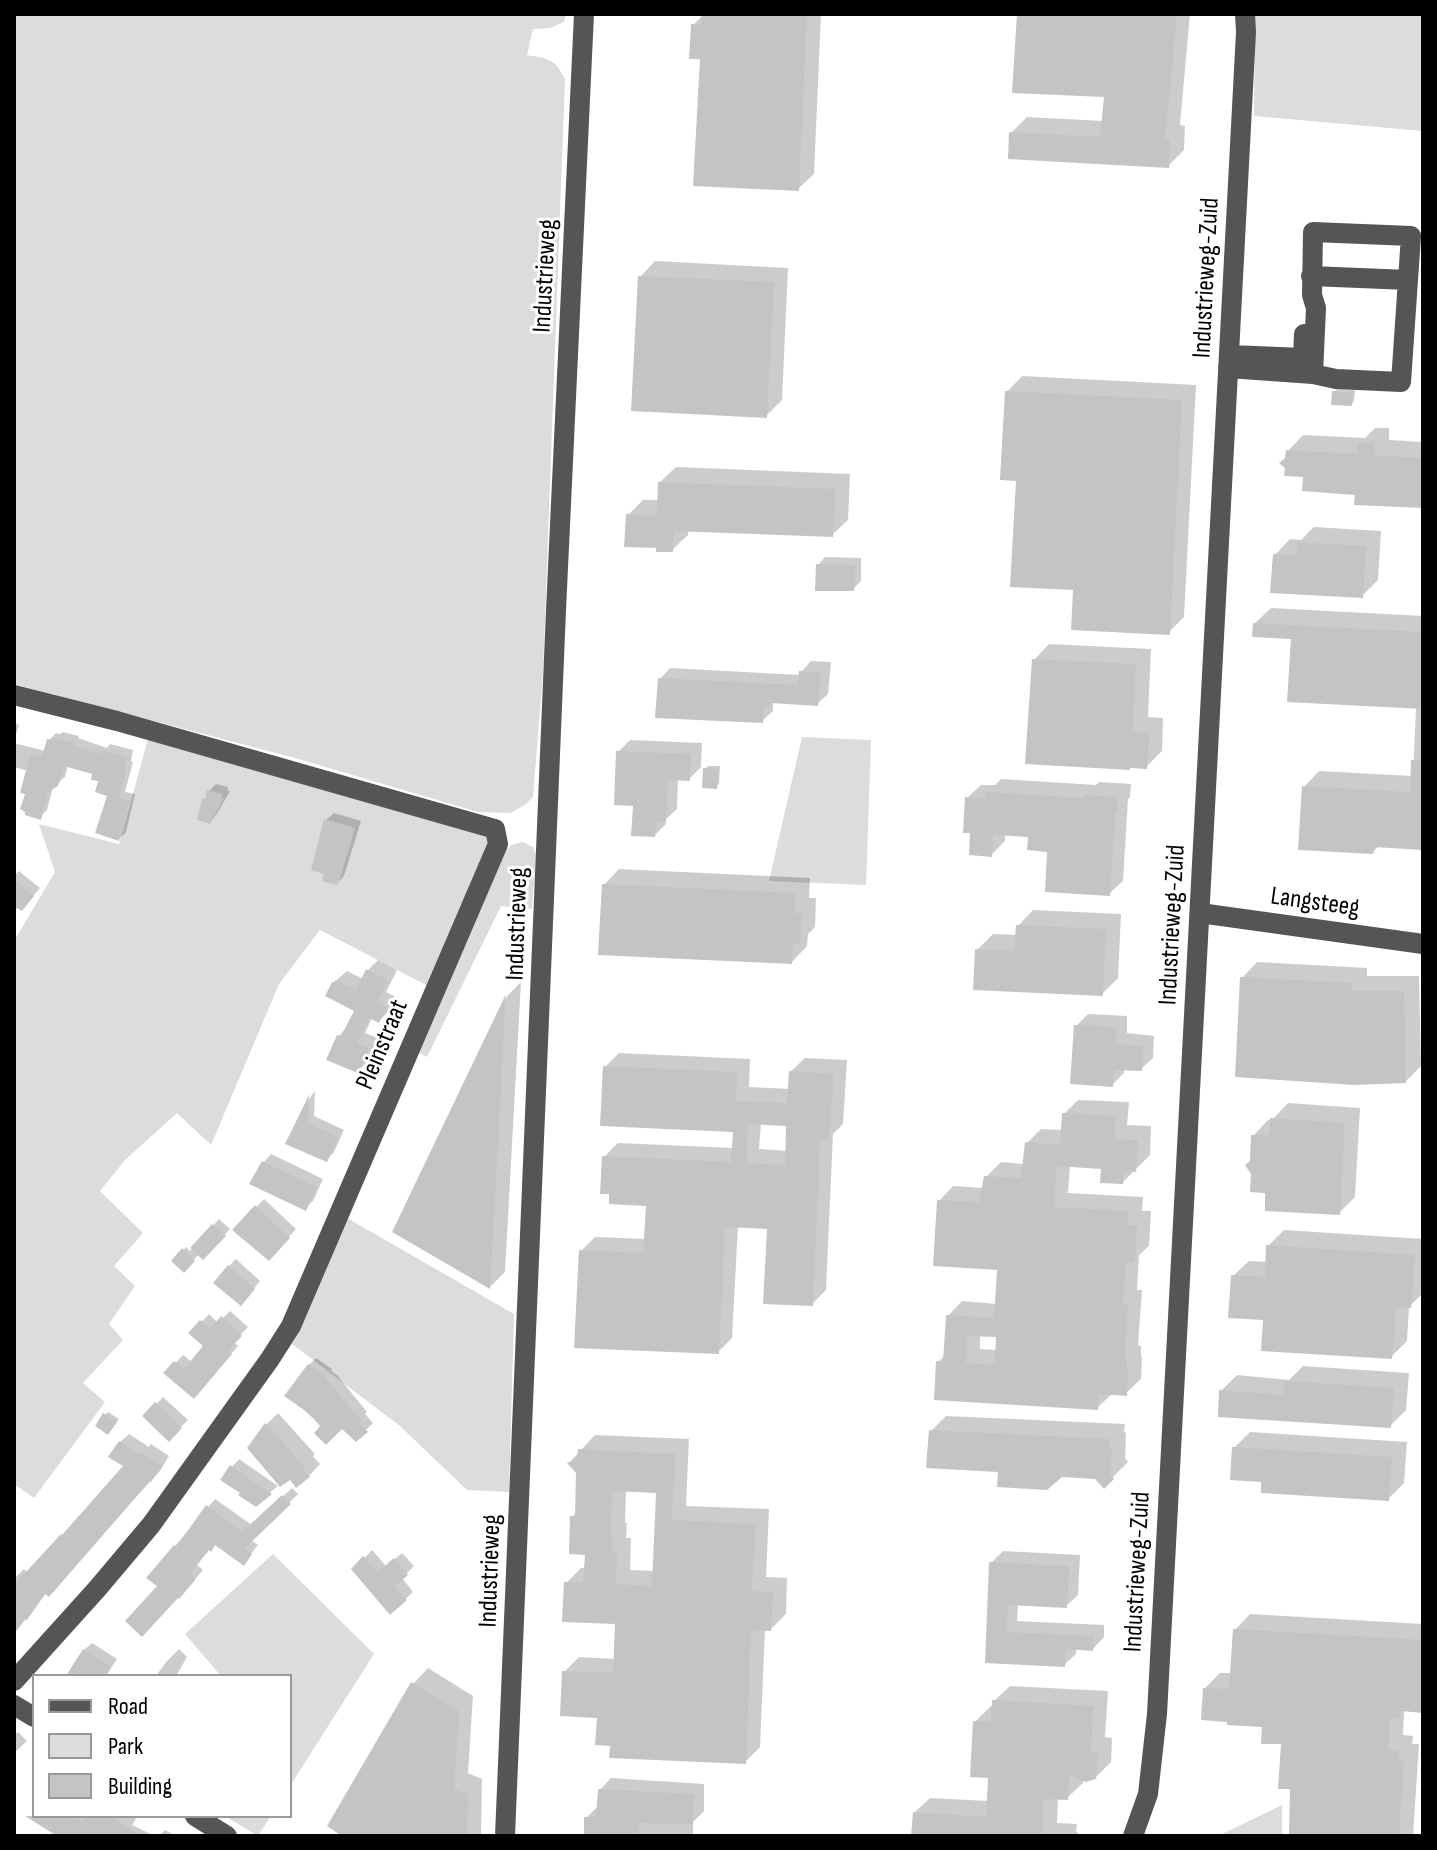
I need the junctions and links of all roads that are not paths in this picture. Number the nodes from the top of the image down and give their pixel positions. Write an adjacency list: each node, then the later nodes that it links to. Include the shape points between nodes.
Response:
1 (584, 14): 15 (street, Industrieweg)
2 (1245, 14): 5 (street, Industrieweg-Zuid)
3 (1408, 280): 4 (street); 4 (street, via 1411,236 1313,232); 6 (street, via 1401,382)
4 (1312, 286): 5 (street, via 1303,358); 6 (street)
5 (1229, 362): 6 (street); 8 (street, Industrieweg-Zuid)
6 (1313, 374)
7 (14, 695): 10 (street, Pleinstraat, via 495,829 498,844 291,1326 151,1525)
8 (1200, 913): 9 (street, Langsteeg); 16 (street, Industrieweg-Zuid, via 1157,1714 1148,1794)
9 (1423, 944)
10 (14, 1681)
11 (14, 1705): 12 (street)
12 (32, 1716)
13 (198, 1818): 14 (street)
14 (227, 1836)
15 (505, 1836)
16 (1133, 1836)

